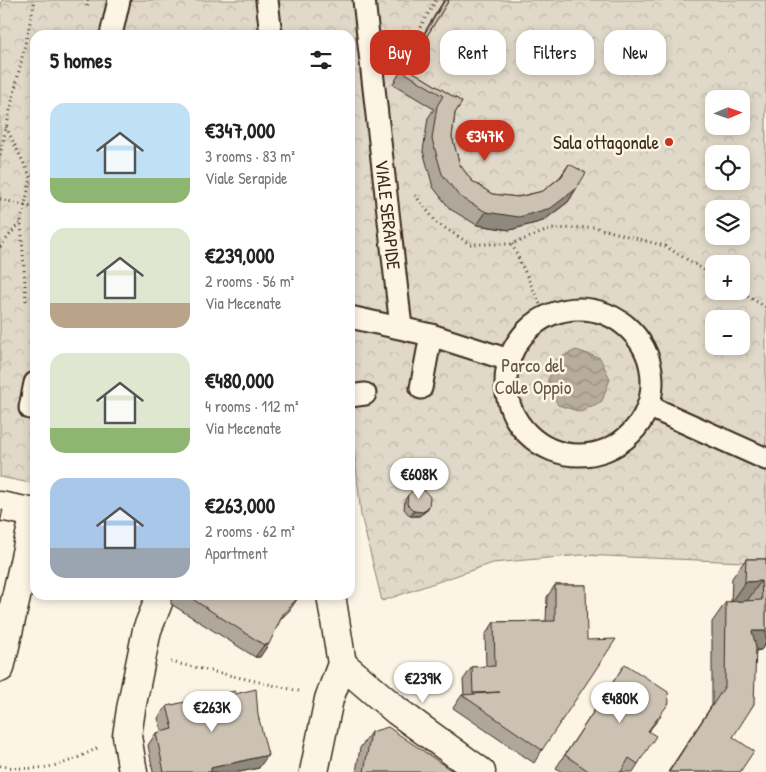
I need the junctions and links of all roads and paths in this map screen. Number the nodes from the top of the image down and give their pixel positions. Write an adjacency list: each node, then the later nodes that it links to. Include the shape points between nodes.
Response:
1 (35, 0): 11 (path)
2 (87, 0): 7 (path)
3 (119, 0): 8 (street)
4 (267, 0): 9 (street)
5 (364, 0): 10 (street, VIALE SERAPIDE)
6 (436, 0): 10 (path)
7 (87, 6)
8 (112, 30)
9 (271, 30)
10 (376, 103): 28 (street, VIALE SERAPIDE)
11 (6, 127): 12 (path); 13 (path)
12 (0, 155)
13 (30, 176)
14 (30, 182): 17 (path)
15 (413, 188): 20 (path, via 437,223 470,244)
16 (0, 199): 17 (path)
17 (24, 205): 18 (path); 19 (path)
18 (30, 207)
19 (21, 221): 21 (path); 24 (path)
20 (512, 244): 22 (path, via 551,230 594,227 665,246); 27 (path)
21 (0, 247)
22 (705, 270)
23 (750, 298): 25 (path)
24 (26, 301)
25 (766, 308)
26 (355, 317): 28 (street)
27 (546, 317): 30 (street, via 517,342); 32 (street, via 566,310 588,310 627,327 641,343 649,363 652,385)
28 (401, 327): 29 (street)
29 (431, 335): 30 (street); 31 (street)
30 (509, 360): 32 (street, via 505,385 510,410 524,432 544,448 568,456 594,455 617,445 636,428)
31 (421, 388)
32 (648, 406): 33 (street)
33 (766, 459)
34 (0, 506): 35 (street)
35 (30, 512)
36 (30, 535): 41 (street)
37 (159, 600): 45 (street, via 147,630 131,709 127,736)
38 (332, 600): 40 (street)
39 (168, 661): 42 (path)
40 (342, 664): 42 (street); 47 (street, via 397,711)
41 (0, 668)
42 (329, 699): 46 (street)
43 (104, 745): 44 (path, via 42,770)
44 (0, 766)
45 (133, 772)
46 (314, 772)
47 (481, 772)

